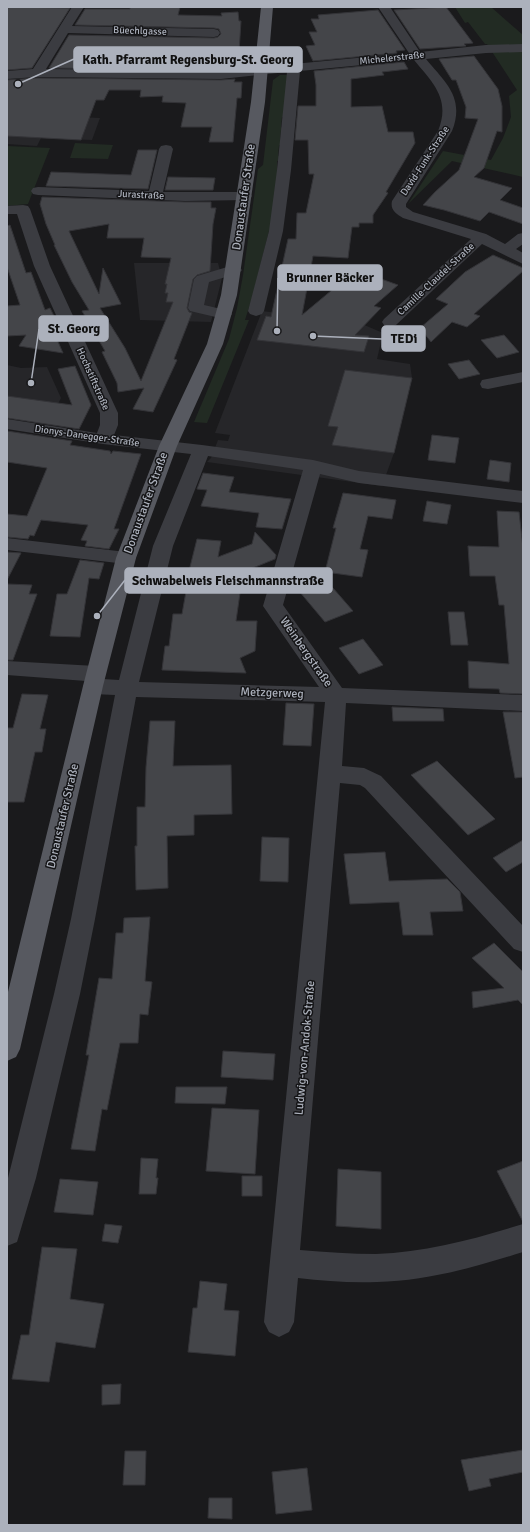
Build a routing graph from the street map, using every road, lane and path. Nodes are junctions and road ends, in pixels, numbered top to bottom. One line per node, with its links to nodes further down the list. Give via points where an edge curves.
1 (78, 7): 4 (street)
2 (267, 7): 9 (main road, Donaustaufer Straße)
3 (384, 7): 7 (street)
4 (66, 29): 5 (street, Büechlgasse); 10 (street)
5 (214, 33)
6 (523, 48): 7 (street, Michelerstraße)
7 (418, 56): 8 (street, Michelerstraße); 18 (street, David-Funk-Straße, via 447,96 451,114 445,131 398,206 400,211 408,215)
8 (294, 68): 9 (street, Michelerstraße); 22 (street, via 276,232)
9 (260, 71): 10 (street, Michelerstraße, via 203,75); 15 (main road, Donaustaufer Straße)
10 (38, 72): 11 (street, Michelerstraße)
11 (7, 75)
12 (166, 149): 14 (street)
13 (38, 190): 14 (street, Jurastraße)
14 (155, 196): 15 (street, Jurastraße)
15 (242, 196): 21 (main road, Donaustaufer Straße)
16 (7, 210): 28 (street, Hochstiftstraße, via 23,209 42,266 109,413 109,425)
17 (523, 236): 19 (street)
18 (481, 237): 19 (street, David-Funk-Straße); 24 (street, Camille-Claudel-Straße)
19 (506, 250): 20 (street, David-Funk-Straße)
20 (523, 259)
21 (234, 270): 23 (main road, Donaustaufer Straße); 23 (street, via 202,279 196,308)
22 (256, 311)
23 (224, 314): 29 (main road, Donaustaufer Straße, via 202,375)
24 (390, 322)
25 (523, 377): 26 (street)
26 (488, 384)
27 (7, 424): 28 (street, Dionys-Danegger-Straße)
28 (102, 439): 29 (street, Dionys-Danegger-Straße)
29 (168, 446): 30 (street); 34 (main road, Donaustaufer Straße)
30 (202, 450): 31 (street); 37 (street, via 163,546)
31 (314, 466): 32 (street, via 359,477); 38 (street, Weinbergstraße, via 273,606)
32 (523, 497)
33 (7, 544): 34 (street)
34 (126, 558): 36 (main road, Donaustaufer Straße)
35 (7, 668): 36 (street, Metzgerweg)
36 (95, 680): 37 (street, Metzgerweg); 42 (main road, Donaustaufer Straße)
37 (127, 689): 38 (street, Metzgerweg); 44 (street, via 83,919)
38 (336, 695): 39 (street, Metzgerweg); 40 (street, Weinbergstraße)
39 (523, 703)
40 (330, 773): 41 (street, via 364,777 373,782); 46 (street, Ludwig-von-Andok-Straße)
41 (523, 942)
42 (12, 1008): 43 (main road, Donaustaufer Straße)
43 (7, 1049)
44 (7, 1232)
45 (523, 1238): 46 (street, via 489,1250 447,1260 392,1267)
46 (284, 1264): 47 (street, Ludwig-von-Andok-Straße)
47 (279, 1322)

